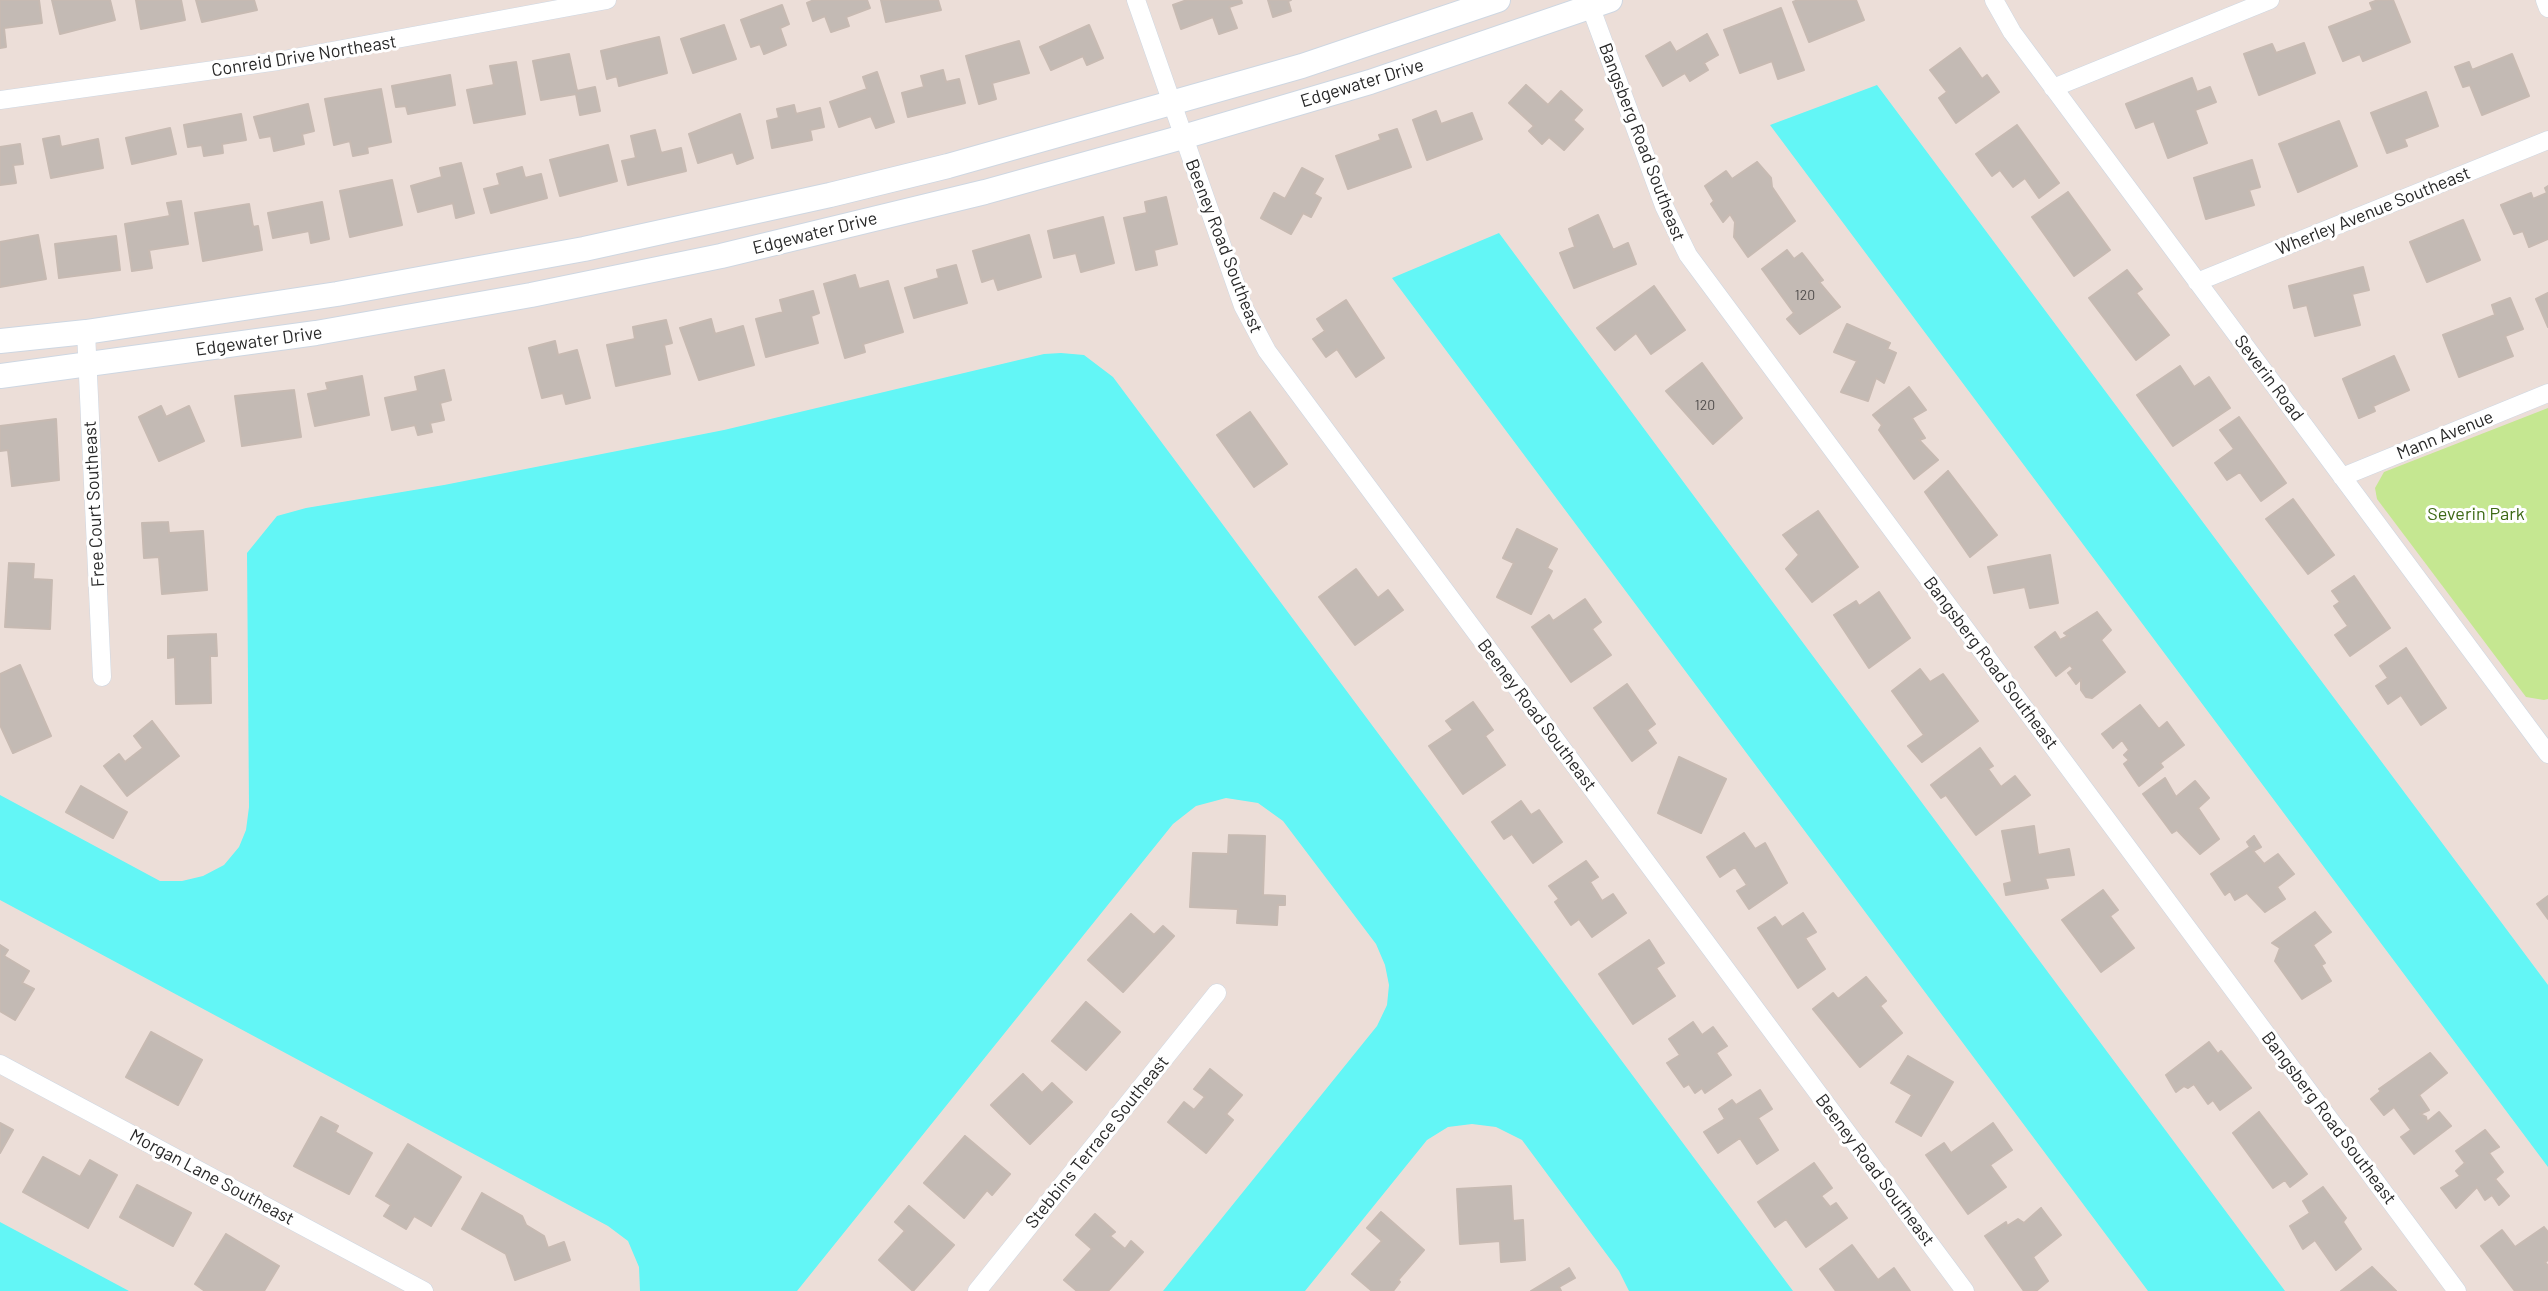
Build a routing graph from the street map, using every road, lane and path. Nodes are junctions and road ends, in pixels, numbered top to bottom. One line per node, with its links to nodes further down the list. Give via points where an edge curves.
1 (607, 0): 10 (street, Conreid Drive Northeast, via 291,59)
2 (1136, 0): 11 (street, Beeney Road Southeast)
3 (1498, 0): 11 (street, Edgewater Drive)
4 (1994, 0): 9 (street, Severin Road)
5 (2270, 0): 9 (street)
6 (2544, 0): 8 (street)
7 (1596, 2): 12 (street, Edgewater Drive, via 1370,82); 31 (street, Bangsberg Road Southeast, via 1664,206 1688,255)
8 (2548, 8)
9 (2053, 88): 16 (street, Severin Road)
10 (0, 100)
11 (1171, 104): 12 (street, Beeney Road Southeast); 14 (street, Edgewater Drive, via 830,195)
12 (1183, 137): 15 (street, Edgewater Drive, via 972,195); 30 (street, Beeney Road Southeast, via 1243,306 1266,351)
13 (2548, 141): 16 (street, Wherley Avenue Southeast)
14 (606, 244): 15 (street); 17 (street, Edgewater Drive, via 350,292)
15 (610, 279): 19 (street, Edgewater Drive, via 316,333)
16 (2197, 282): 22 (street, Severin Road)
17 (86, 332): 18 (street, Edgewater Drive); 19 (street, Free Court Southeast)
18 (0, 341)
19 (88, 366): 20 (street, Edgewater Drive); 23 (street, Free Court Southeast)
20 (0, 376)
21 (2548, 393): 22 (street, Mann Avenue)
22 (2342, 477): 24 (street, Severin Road)
23 (102, 677)
24 (2542, 734): 25 (street, Severin Road)
25 (2548, 754)
26 (1217, 993): 29 (street, Stebbins Terrace Southeast)
27 (0, 1064): 28 (street, Morgan Lane Southeast)
28 (424, 1291)
29 (977, 1291)
30 (1965, 1291)
31 (2457, 1291)

